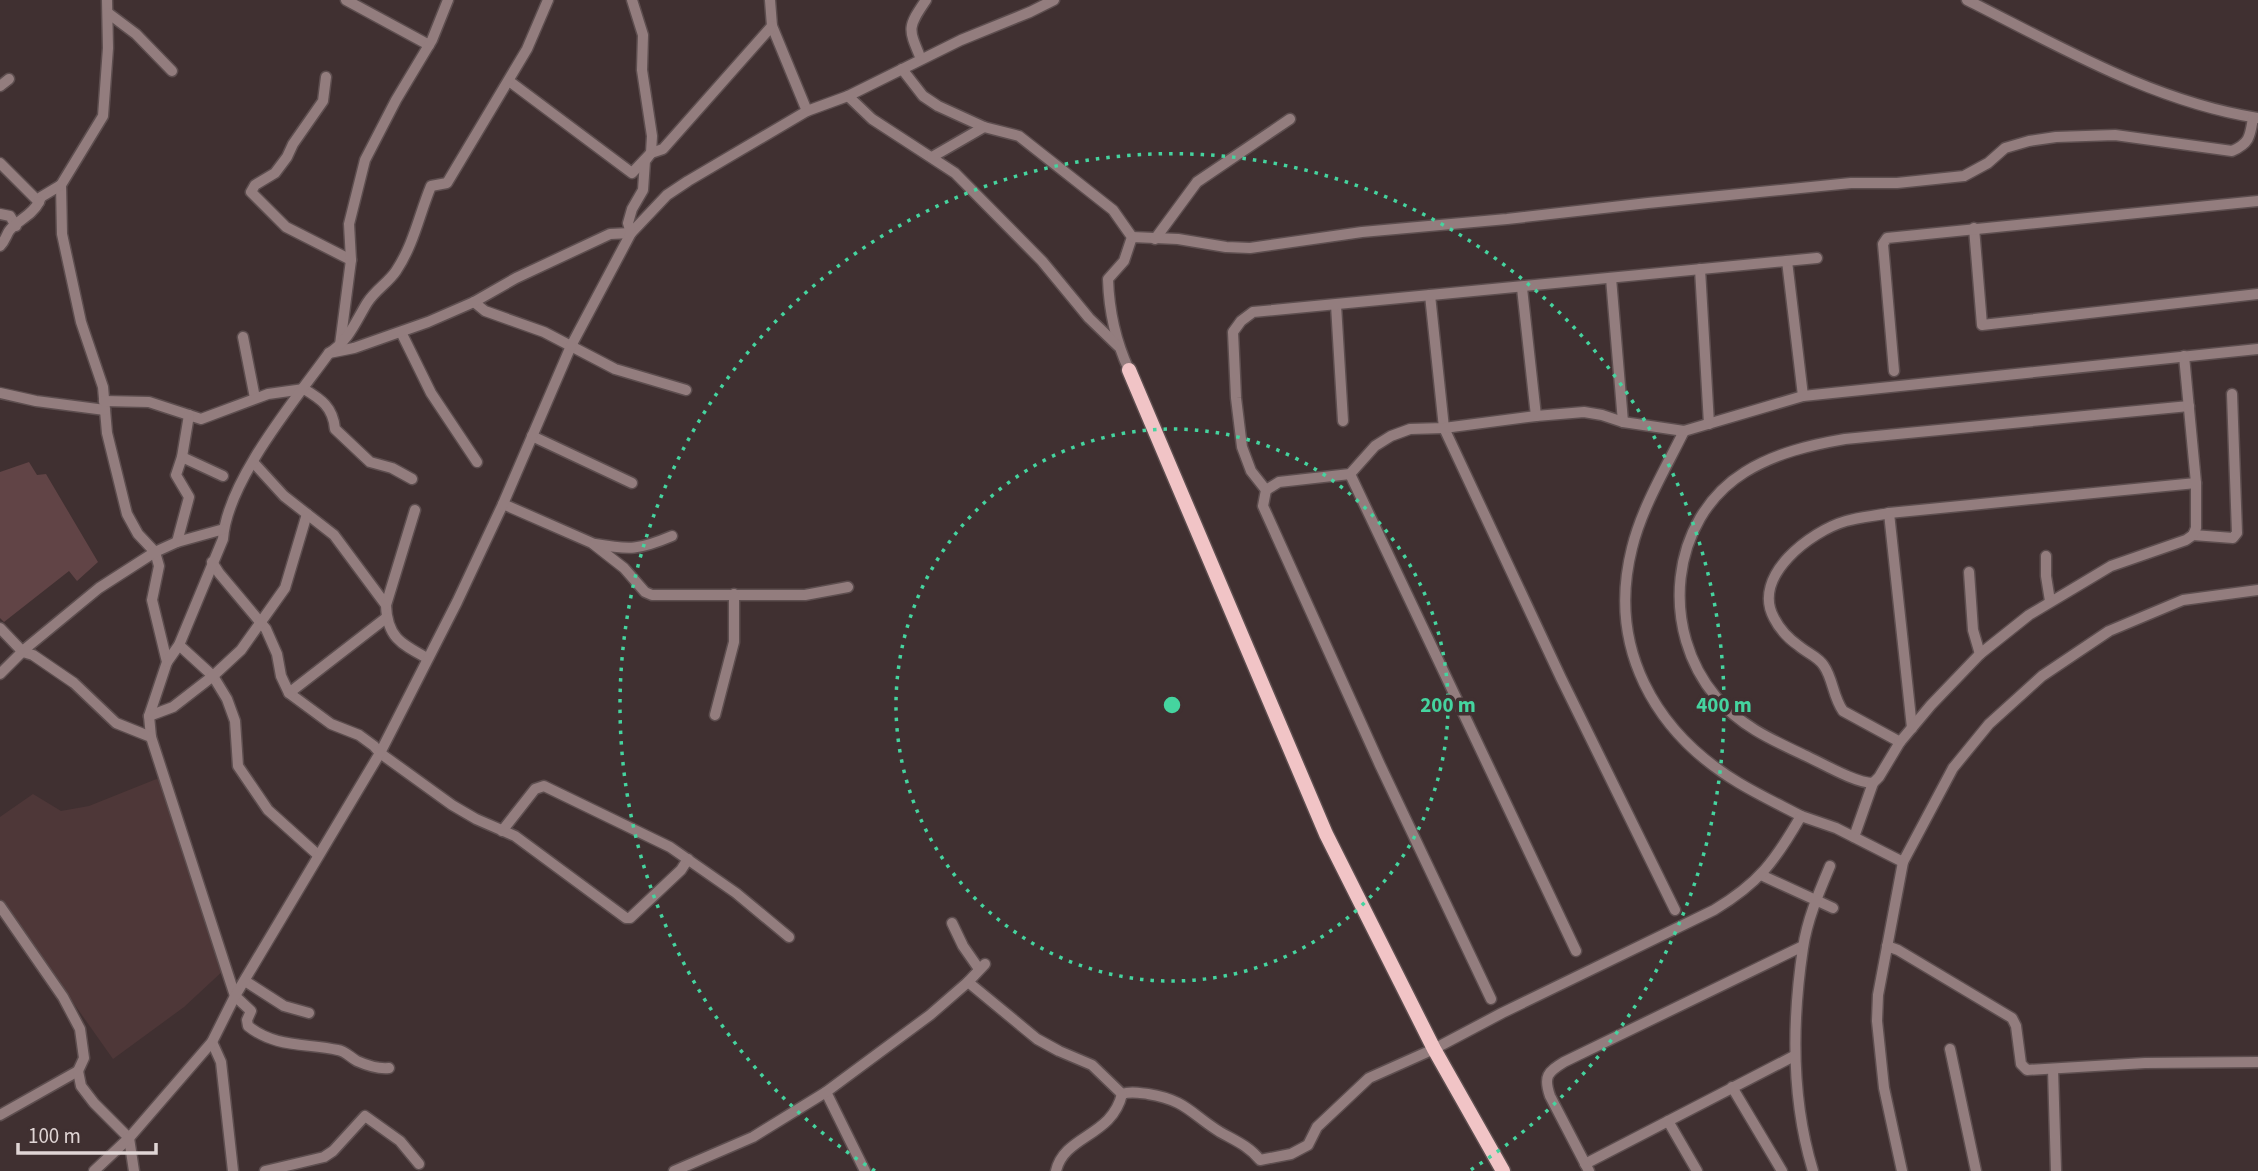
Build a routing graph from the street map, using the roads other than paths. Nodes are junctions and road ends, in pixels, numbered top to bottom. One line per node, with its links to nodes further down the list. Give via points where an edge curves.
1 (107, 0): 10 (street)
2 (346, 0): 12 (street)
3 (448, 0): 12 (street)
4 (548, 0): 17 (street)
5 (632, 0): 23 (street, via 643,35)
6 (770, 0): 11 (street)
7 (926, 0): 13 (street, via 911,26)
8 (1054, 0): 13 (street)
9 (1967, 0): 20 (street, via 2137,82 2191,102)
10 (108, 13): 15 (street); 26 (street, via 103,116)
11 (772, 26): 19 (street); 23 (street, via 663,149)
12 (429, 45): 37 (street, via 365,160 349,224)
13 (921, 59): 14 (street)
14 (902, 69): 18 (street); 22 (street, via 923,96)
15 (172, 71)
16 (326, 77): 37 (street, via 323,101 287,157 251,192 286,227)
17 (509, 81): 23 (street, via 632,173); 48 (street, via 447,183 431,186 407,253)
18 (848, 96): 19 (street); 24 (street, via 872,119)
19 (807, 111): 32 (street, via 667,195)
20 (2256, 118): 34 (street, via 2243,146 2232,151 2115,135 2056,136 2005,148 1964,176 1648,203 1250,248)
21 (1290, 119): 34 (street, via 1197,182)
22 (984, 127): 24 (street); 33 (street, via 1019,136 1113,210)
23 (651, 153): 32 (street, via 645,161 643,190 628,223)
24 (932, 157): 50 (street, via 955,173 1042,261)
25 (0, 163): 28 (street)
26 (61, 185): 28 (street); 63 (street, via 62,234)
27 (2258, 201): 31 (street)
28 (39, 202): 30 (street)
29 (0, 214): 30 (street, via 10,216)
30 (16, 226): 35 (street)
31 (1974, 228): 42 (street, via 1982,325); 56 (street, via 1884,240)
32 (631, 233): 44 (street, via 610,234); 49 (street)
33 (1132, 237): 34 (street); 50 (street, via 1124,261 1108,279)
34 (1155, 239)
35 (0, 246)
36 (1816, 258): 38 (street)
37 (351, 260): 48 (street)
38 (1787, 261): 39 (street); 61 (street)
39 (1700, 269): 40 (street); 69 (street)
40 (1611, 278): 41 (street); 68 (street)
41 (1522, 288): 43 (street); 66 (street)
42 (2258, 294)
43 (1430, 295): 45 (street); 70 (street)
44 (474, 302): 46 (street); 49 (street, via 485,311)
45 (1336, 305): 67 (street); 81 (street, via 1253,313 1233,332 1242,447 1251,471)
46 (401, 332): 51 (street); 75 (street, via 431,393)
47 (243, 337): 62 (street)
48 (342, 343): 51 (street); 53 (street)
49 (571, 346): 58 (street, via 615,369); 72 (street)
50 (1118, 346): 55 (street)
51 (355, 348): 53 (street)
52 (2258, 349): 54 (street)
53 (329, 354): 57 (street)
54 (2184, 356): 61 (street); 64 (street)
55 (1129, 370): 141 (main road, via 1326,834)
56 (1894, 371)
57 (304, 389): 62 (street); 74 (street); 78 (street, via 327,404 335,429 369,462)
58 (686, 390)
59 (0, 393): 63 (street, via 36,401)
60 (2232, 394): 87 (street, via 2237,533 2233,538)
61 (1803, 396): 69 (street)
62 (255, 398): 65 (street, via 201,419)
63 (104, 405): 65 (street, via 149,401); 91 (street, via 127,514)
64 (2189, 406): 80 (street); 117 (street, via 1845,439 1772,457 1718,495 1691,535 1678,580 1682,626 1695,667 1717,698 1747,725)
65 (189, 415): 73 (street)
66 (1536, 416): 68 (street, via 1584,412); 70 (street)
67 (1343, 421)
68 (1623, 422): 71 (street)
69 (1709, 424): 71 (street)
70 (1444, 428): 76 (street, via 1410,429 1391,436 1375,446); 129 (street)
71 (1684, 431): 118 (street, via 1632,546 1625,598 1630,651 1656,706 1693,748 1739,783)
72 (532, 436): 79 (street); 82 (street)
73 (182, 457): 77 (street); 89 (street, via 176,475 188,497)
74 (253, 462): 85 (street); 86 (street)
75 (477, 462)
76 (1350, 474): 81 (street, via 1279,482); 134 (street)
77 (223, 476)
78 (412, 479)
79 (632, 483)
80 (2196, 483): 84 (street); 87 (street)
81 (1266, 491): 138 (street, via 1263,506)
82 (503, 503): 90 (street); 106 (street)
83 (415, 510): 99 (street)
84 (1889, 513): 113 (street); 115 (street, via 1844,522 1800,546 1776,574 1769,604 1790,638 1823,663 1843,711)
85 (307, 514): 99 (street, via 334,535); 101 (street, via 285,588)
86 (224, 529): 89 (street); 93 (street)
87 (2193, 535): 98 (street, via 2110,566)
88 (672, 536): 90 (street, via 645,548)
89 (177, 542): 91 (street)
90 (592, 543): 97 (street, via 652,595)
91 (155, 552): 104 (street, via 99,588); 107 (street, via 159,566 152,600)
92 (2046, 556): 98 (street)
93 (212, 562): 101 (street); 103 (street)
94 (1969, 572): 105 (street, via 1973,630)
95 (848, 587): 97 (street, via 805,595)
96 (2258, 590): 123 (street, via 2183,600 2109,631 2042,676 1989,724 1953,768)
97 (734, 594): 111 (street, via 734,642)
98 (2050, 601): 105 (street)
99 (386, 605): 100 (street)
100 (386, 618): 106 (street, via 390,631 404,646); 110 (street)
101 (260, 624): 109 (street); 110 (street, via 277,654)
102 (0, 628): 104 (street)
103 (179, 645): 107 (street); 109 (street)
104 (23, 652): 108 (street); 114 (street, via 74,682 116,723)
105 (1980, 654): 113 (street)
106 (427, 659): 116 (street)
107 (167, 662): 112 (street)
108 (0, 674)
109 (213, 676): 112 (street, via 173,707); 121 (street, via 234,721 238,766 268,810)
110 (289, 693): 116 (street)
111 (715, 715)
112 (149, 716): 114 (street)
113 (1912, 727): 115 (street)
114 (151, 737): 137 (street)
115 (1900, 742): 117 (street)
116 (380, 753): 119 (street, via 452,805); 121 (street)
117 (1873, 783): 120 (street)
118 (1801, 816): 120 (street); 125 (street)
119 (502, 831): 122 (street, via 535,789 544,786); 122 (street, via 626,918)
120 (1854, 837): 123 (street)
121 (318, 855): 135 (street)
122 (688, 859): 131 (street)
123 (1903, 862): 133 (street)
124 (1830, 866): 126 (street)
125 (1761, 875): 126 (street); 141 (street, via 1714,909)
126 (1816, 900): 128 (street); 132 (street)
127 (0, 906): 147 (street, via 80,1029 84,1058)
128 (1833, 908)
129 (1675, 911)
130 (952, 923): 136 (street, via 963,946 982,967)
131 (789, 937)
132 (1803, 946): 143 (street); 156 (street, via 1550,1071 1545,1083)
133 (1887, 946): 146 (street, via 2006,1013 2016,1026 2023,1068); 169 (street, via 1877,1021 1884,1088)
134 (1576, 951)
135 (245, 981): 137 (street); 139 (street, via 284,1006)
136 (968, 982): 149 (street); 150 (street, via 1037,1039 1092,1065)
137 (235, 996): 140 (street); 145 (street, via 250,1011 248,1026 272,1040 341,1050 356,1060)
138 (1491, 999)
139 (309, 1013)
140 (212, 1042): 153 (street); 159 (street, via 221,1062)
141 (1434, 1049): 154 (street, via 1370,1078 1317,1127 1308,1145 1299,1151); 165 (main road)
142 (1950, 1049): 170 (street)
143 (1794, 1056): 148 (street); 168 (street)
144 (2258, 1062): 146 (street)
145 (389, 1068)
146 (2053, 1069): 171 (street)
147 (78, 1072): 151 (street); 153 (street, via 81,1086 94,1103)
148 (1732, 1087): 152 (street); 167 (street)
149 (826, 1092): 161 (street, via 752,1138); 162 (street)
150 (1122, 1094): 154 (street, via 1172,1098 1235,1138); 163 (street, via 1113,1117 1063,1155)
151 (0, 1115)
152 (1668, 1121): 156 (street); 166 (street)
153 (129, 1138): 157 (street); 158 (street)
154 (1259, 1160): 164 (street)
155 (419, 1164): 160 (street, via 400,1141 365,1116 324,1157)
156 (1587, 1168)
157 (94, 1171)
158 (134, 1171)
159 (233, 1171)
160 (265, 1171)
161 (674, 1171)
162 (865, 1171)
163 (1056, 1171)
164 (1251, 1171)
165 (1503, 1171)
166 (1697, 1171)
167 (1782, 1171)
168 (1813, 1171)
169 (1902, 1171)
170 (1976, 1171)
171 (2056, 1171)

